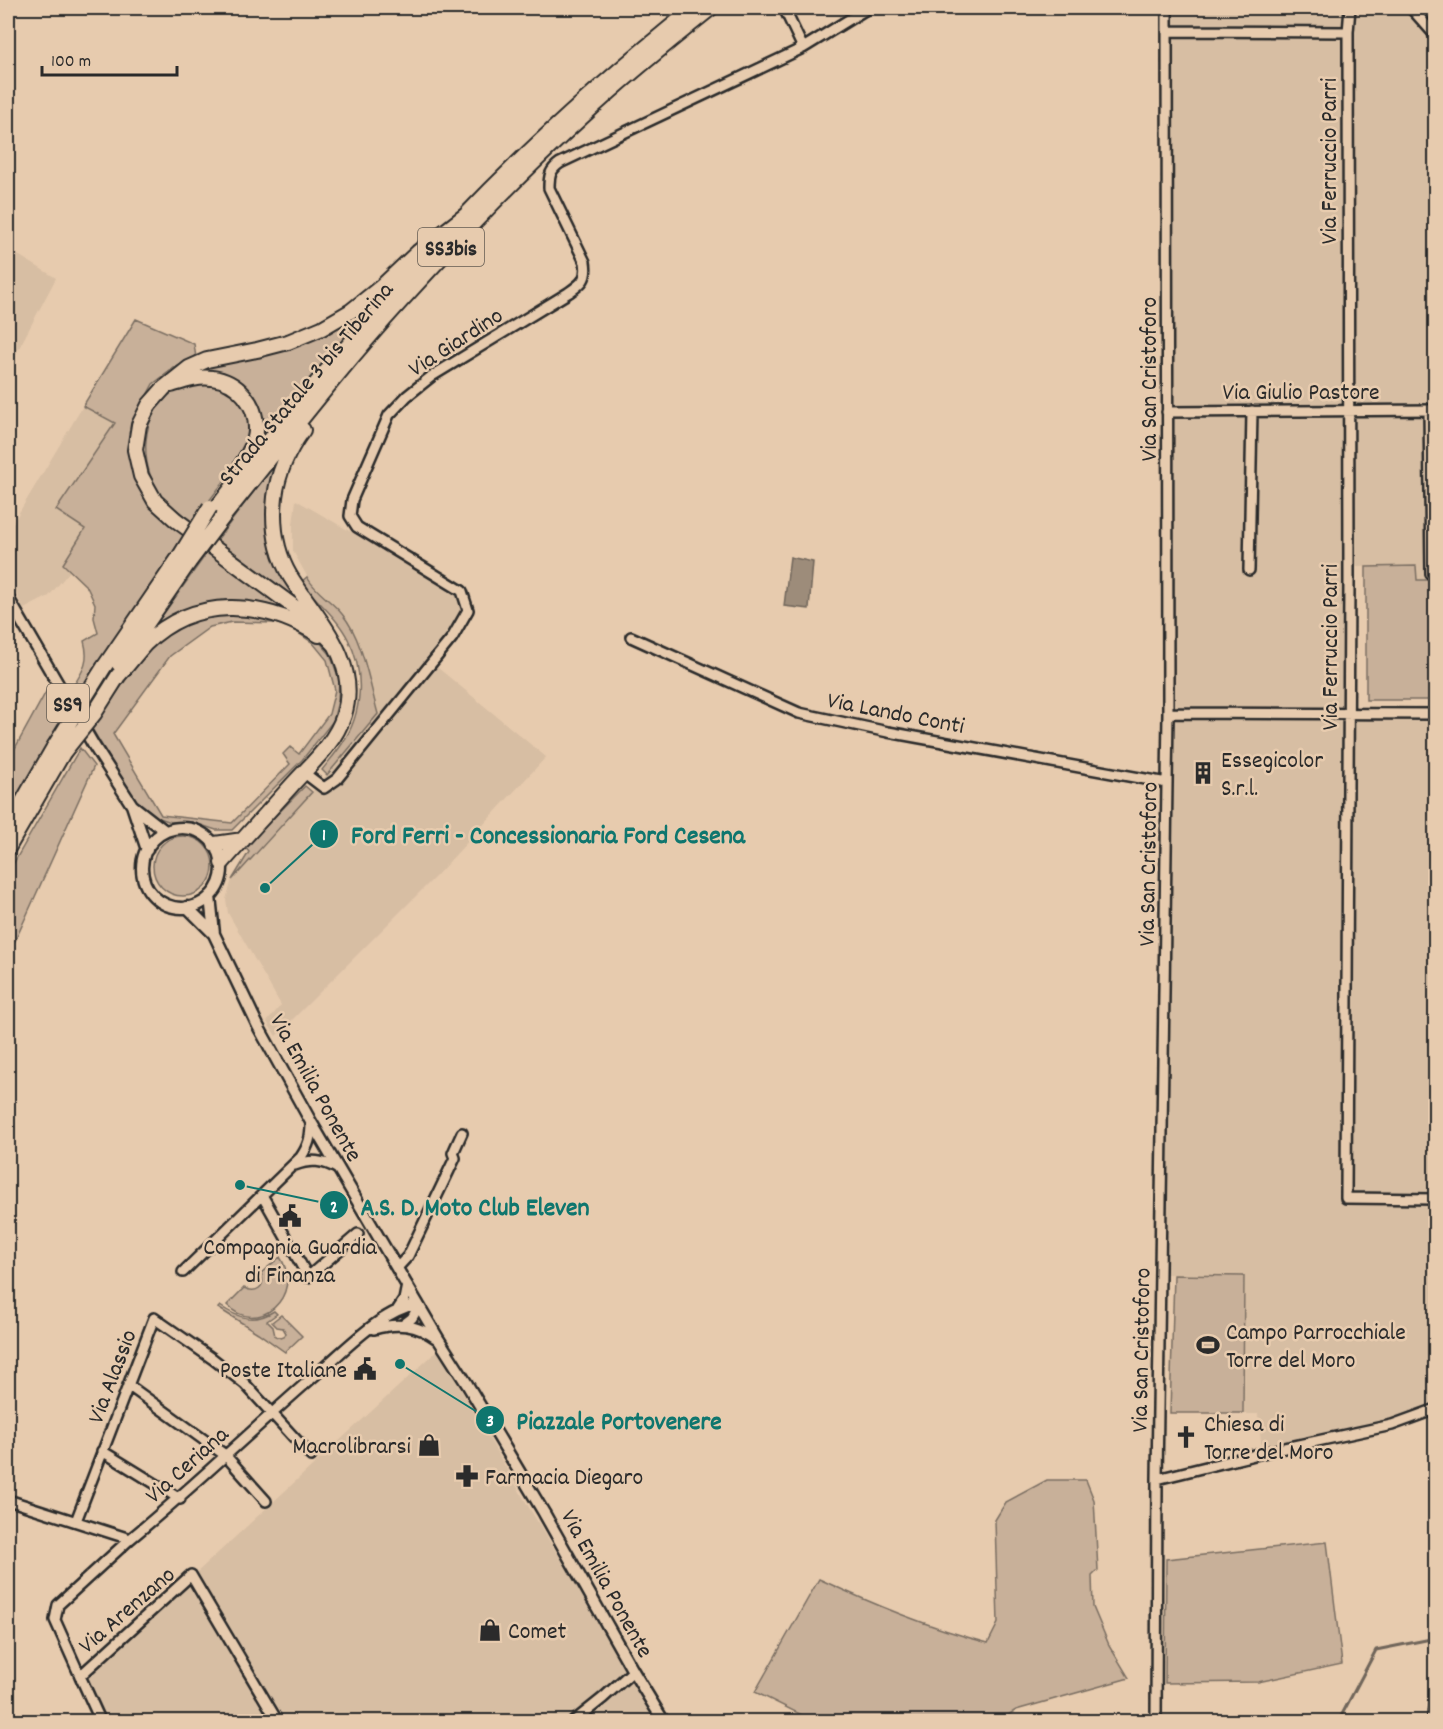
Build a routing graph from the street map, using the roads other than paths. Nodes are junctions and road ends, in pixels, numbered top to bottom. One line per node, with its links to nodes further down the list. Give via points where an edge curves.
1 (694, 8): 12 (highway, Strada Statale 3 bis Tiberina / SS3bis, via 575,108)
2 (711, 8): 13 (highway, Strada Statale 3 bis Tiberina / SS3bis, via 631,72 528,167)
3 (784, 8): 11 (street)
4 (868, 8): 11 (street, Via Giardino)
5 (1167, 8): 8 (street, Via San Cristoforo)
6 (1350, 8): 9 (street, Via Ferruccio Parri)
7 (1412, 8): 10 (street)
8 (1168, 31): 9 (street); 18 (street, Via San Cristoforo)
9 (1348, 32): 15 (street, Via Ferruccio Parri)
10 (1436, 36)
11 (802, 48): 30 (street, Via Giardino, via 553,168 549,188 585,262 587,272 581,283 432,376 407,396 389,415 352,500 350,516 357,527 462,591 468,610 452,638 337,779 324,788)
12 (466, 215): 14 (highway, via 351,311 322,328 288,342 207,360 189,368); 19 (highway, Strada Statale 3 bis Tiberina / SS3bis, via 339,356)
13 (347, 363): 19 (highway, Strada Statale 3 bis Tiberina / SS3bis); 24 (highway, via 285,460 273,515 277,545 290,575)
14 (164, 388): 19 (highway, via 194,378 213,378 232,384 247,397 255,413 256,432 247,457); 24 (highway, via 139,425 135,450 141,476 155,501 297,609)
15 (1348, 410): 16 (street, Via Giulio Pastore); 17 (street, Via Giulio Pastore); 27 (street, Via Ferruccio Parri)
16 (1432, 410): 21 (street)
17 (1252, 411): 18 (street, Via Giulio Pastore); 20 (street)
18 (1167, 412): 26 (street, Via San Cristoforo)
19 (216, 511): 25 (highway, Strada Statale 3 bis Tiberina / SS3bis, bridge)
20 (1249, 570)
21 (1433, 574)
22 (8, 598): 32 (main road, SS9)
23 (632, 637): 31 (street, Via Lando Conti, via 799,713)
24 (336, 646): 25 (highway, via 273,613 225,608 199,612 171,625); 30 (highway, via 346,668 349,693 344,716 330,741)
25 (112, 672): 29 (highway, bridge, via 94,714)
26 (1168, 713): 27 (street); 31 (street, Via San Cristoforo)
27 (1349, 714): 28 (street); 49 (street, Via Ferruccio Parri, via 1347,1198)
28 (1436, 714)
29 (58, 750): 33 (highway); 37 (highway)
30 (303, 772): 35 (highway)
31 (1167, 783): 65 (street, Via San Cristoforo)
32 (132, 806): 34 (main road, SS9); 38 (main road, SS9)
33 (8, 827)
34 (165, 831): 36 (main road, via 192,829); 38 (main road)
35 (243, 840): 36 (highway); 39 (highway)
36 (215, 844): 39 (main road)
37 (8, 848)
38 (147, 850): 41 (main road, via 142,872 150,891 170,905)
39 (222, 863): 40 (main road, via 219,881)
40 (210, 896): 41 (main road); 42 (main road, Via Emilia Ponente)
41 (187, 907): 42 (main road, Via Emilia Ponente)
42 (214, 934): 43 (main road, Via Emilia Ponente, via 258,1026)
43 (311, 1122): 45 (main road, Via Emilia Ponente); 46 (street)
44 (462, 1133): 51 (street, via 453,1153 455,1158 408,1256)
45 (324, 1146): 46 (street, via 314,1156); 47 (main road, Via Emilia Ponente)
46 (303, 1159): 47 (street, via 322,1161); 48 (street)
47 (338, 1169): 51 (main road, Via Emilia Ponente)
48 (262, 1196): 50 (street, via 308,1277); 52 (street)
49 (1436, 1199)
50 (358, 1234)
51 (397, 1268): 53 (main road, Via Emilia Ponente)
52 (183, 1272)
53 (407, 1285): 54 (main road, Via Emilia Ponente); 55 (street)
54 (418, 1305): 55 (street, Via Ceriana); 56 (street); 58 (main road, Via Emilia Ponente)
55 (398, 1310): 57 (street, Via Ceriana)
56 (403, 1325): 57 (street, Via Ceriana); 58 (street, Via Ceriana)
57 (366, 1332): 61 (street, Via Ceriana)
58 (439, 1340): 71 (main road, Via Emilia Ponente)
59 (128, 1385): 61 (street, Via Alassio, via 154,1318 229,1371); 62 (street, Via Alassio); 63 (street)
60 (1436, 1409): 65 (street, via 1392,1425)
61 (272, 1412): 63 (street, Via Ceriana); 64 (street)
62 (102, 1451): 66 (street); 69 (street, Via Alassio)
63 (225, 1455): 66 (street, Via Ceriana); 68 (street)
64 (311, 1456)
65 (1158, 1479): 78 (street, Via San Cristoforo)
66 (180, 1499): 70 (street, Via Ceriana)
67 (8, 1500): 69 (street)
68 (266, 1501)
69 (76, 1521): 70 (street)
70 (130, 1539): 72 (street, Via Ceriana, via 58,1605 55,1620)
71 (633, 1671): 76 (street); 77 (main road, Via Emilia Ponente)
72 (80, 1676): 74 (street, Via Arenzano); 75 (street, Via Arenzano, via 191,1575)
73 (1436, 1692): 79 (main road)
74 (101, 1722)
75 (278, 1722)
76 (573, 1722)
77 (664, 1722)
78 (1156, 1722)
79 (1433, 1722)

